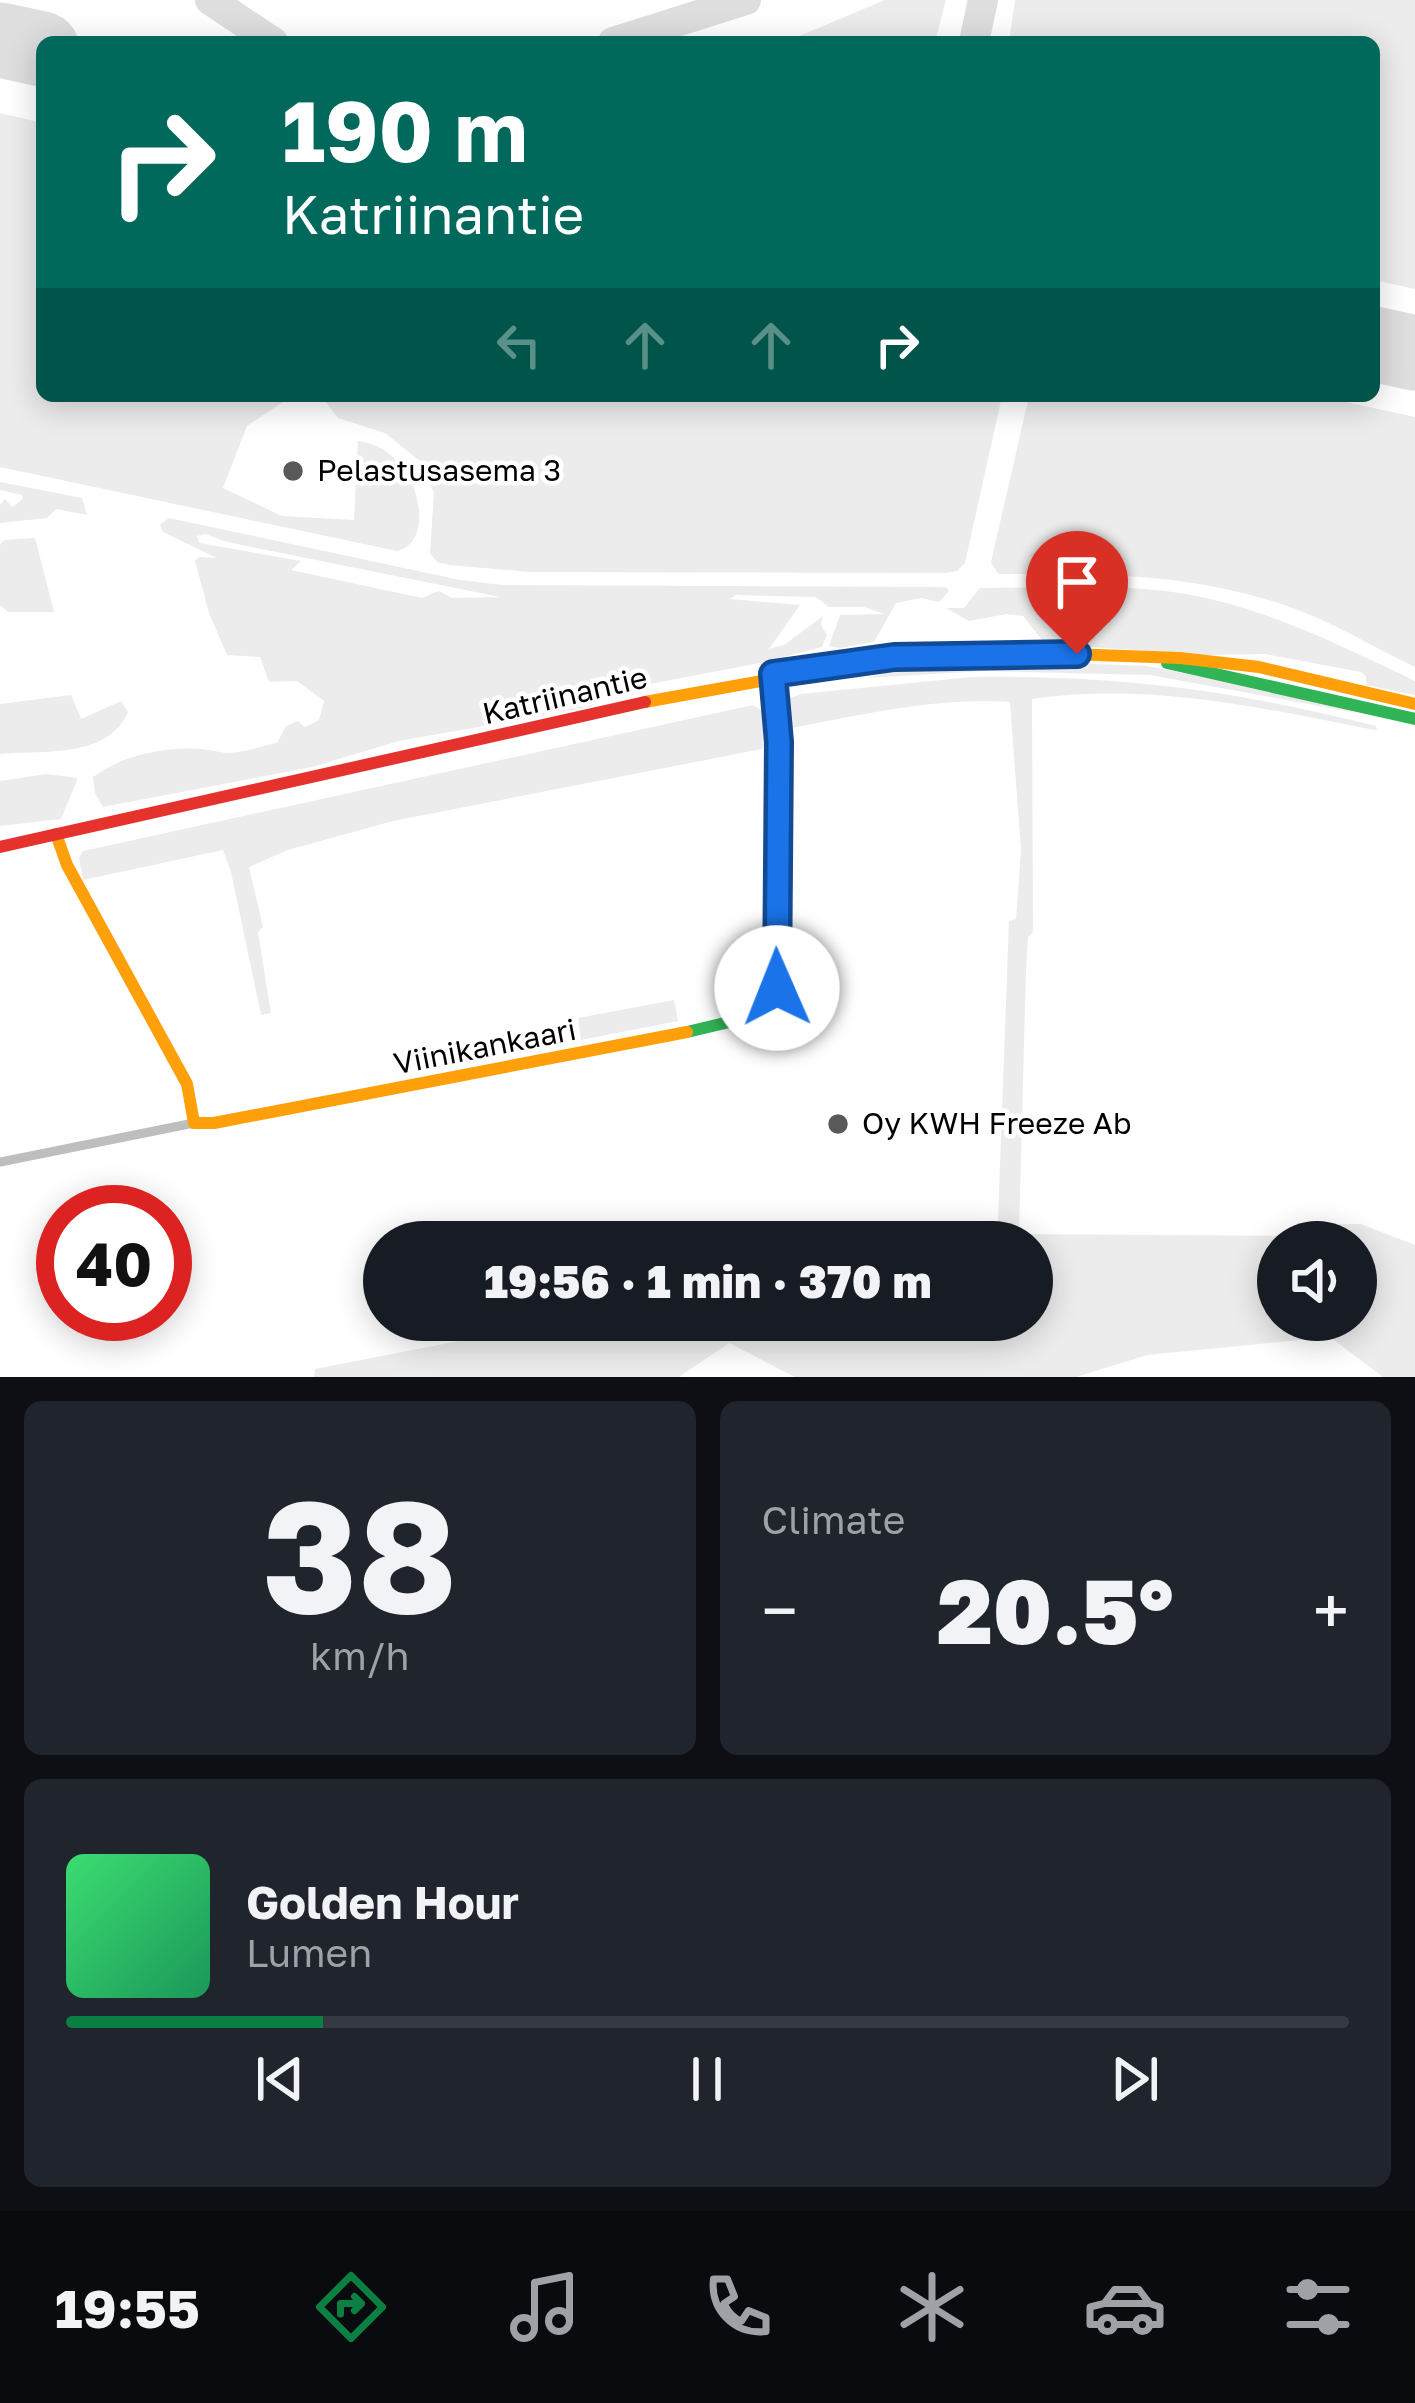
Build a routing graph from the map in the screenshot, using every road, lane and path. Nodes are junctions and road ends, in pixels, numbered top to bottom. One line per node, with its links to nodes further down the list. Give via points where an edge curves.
1 (1148, 658): 2 (main road, Katriinantie, via 894,657); 3 (main road, Katriinantie, via 1258,667); 4 (main road, Katriinantie)
2 (773, 674): 5 (main road, Katriinantie); 7 (main road, Viinikankaari, via 777,988 759,1015)
3 (1415, 704)
4 (1415, 719)
5 (56, 834): 6 (main road, Katriinantie); 7 (main road, via 187,1084)
6 (0, 847)
7 (194, 1123): 8 (street)
8 (0, 1162)

